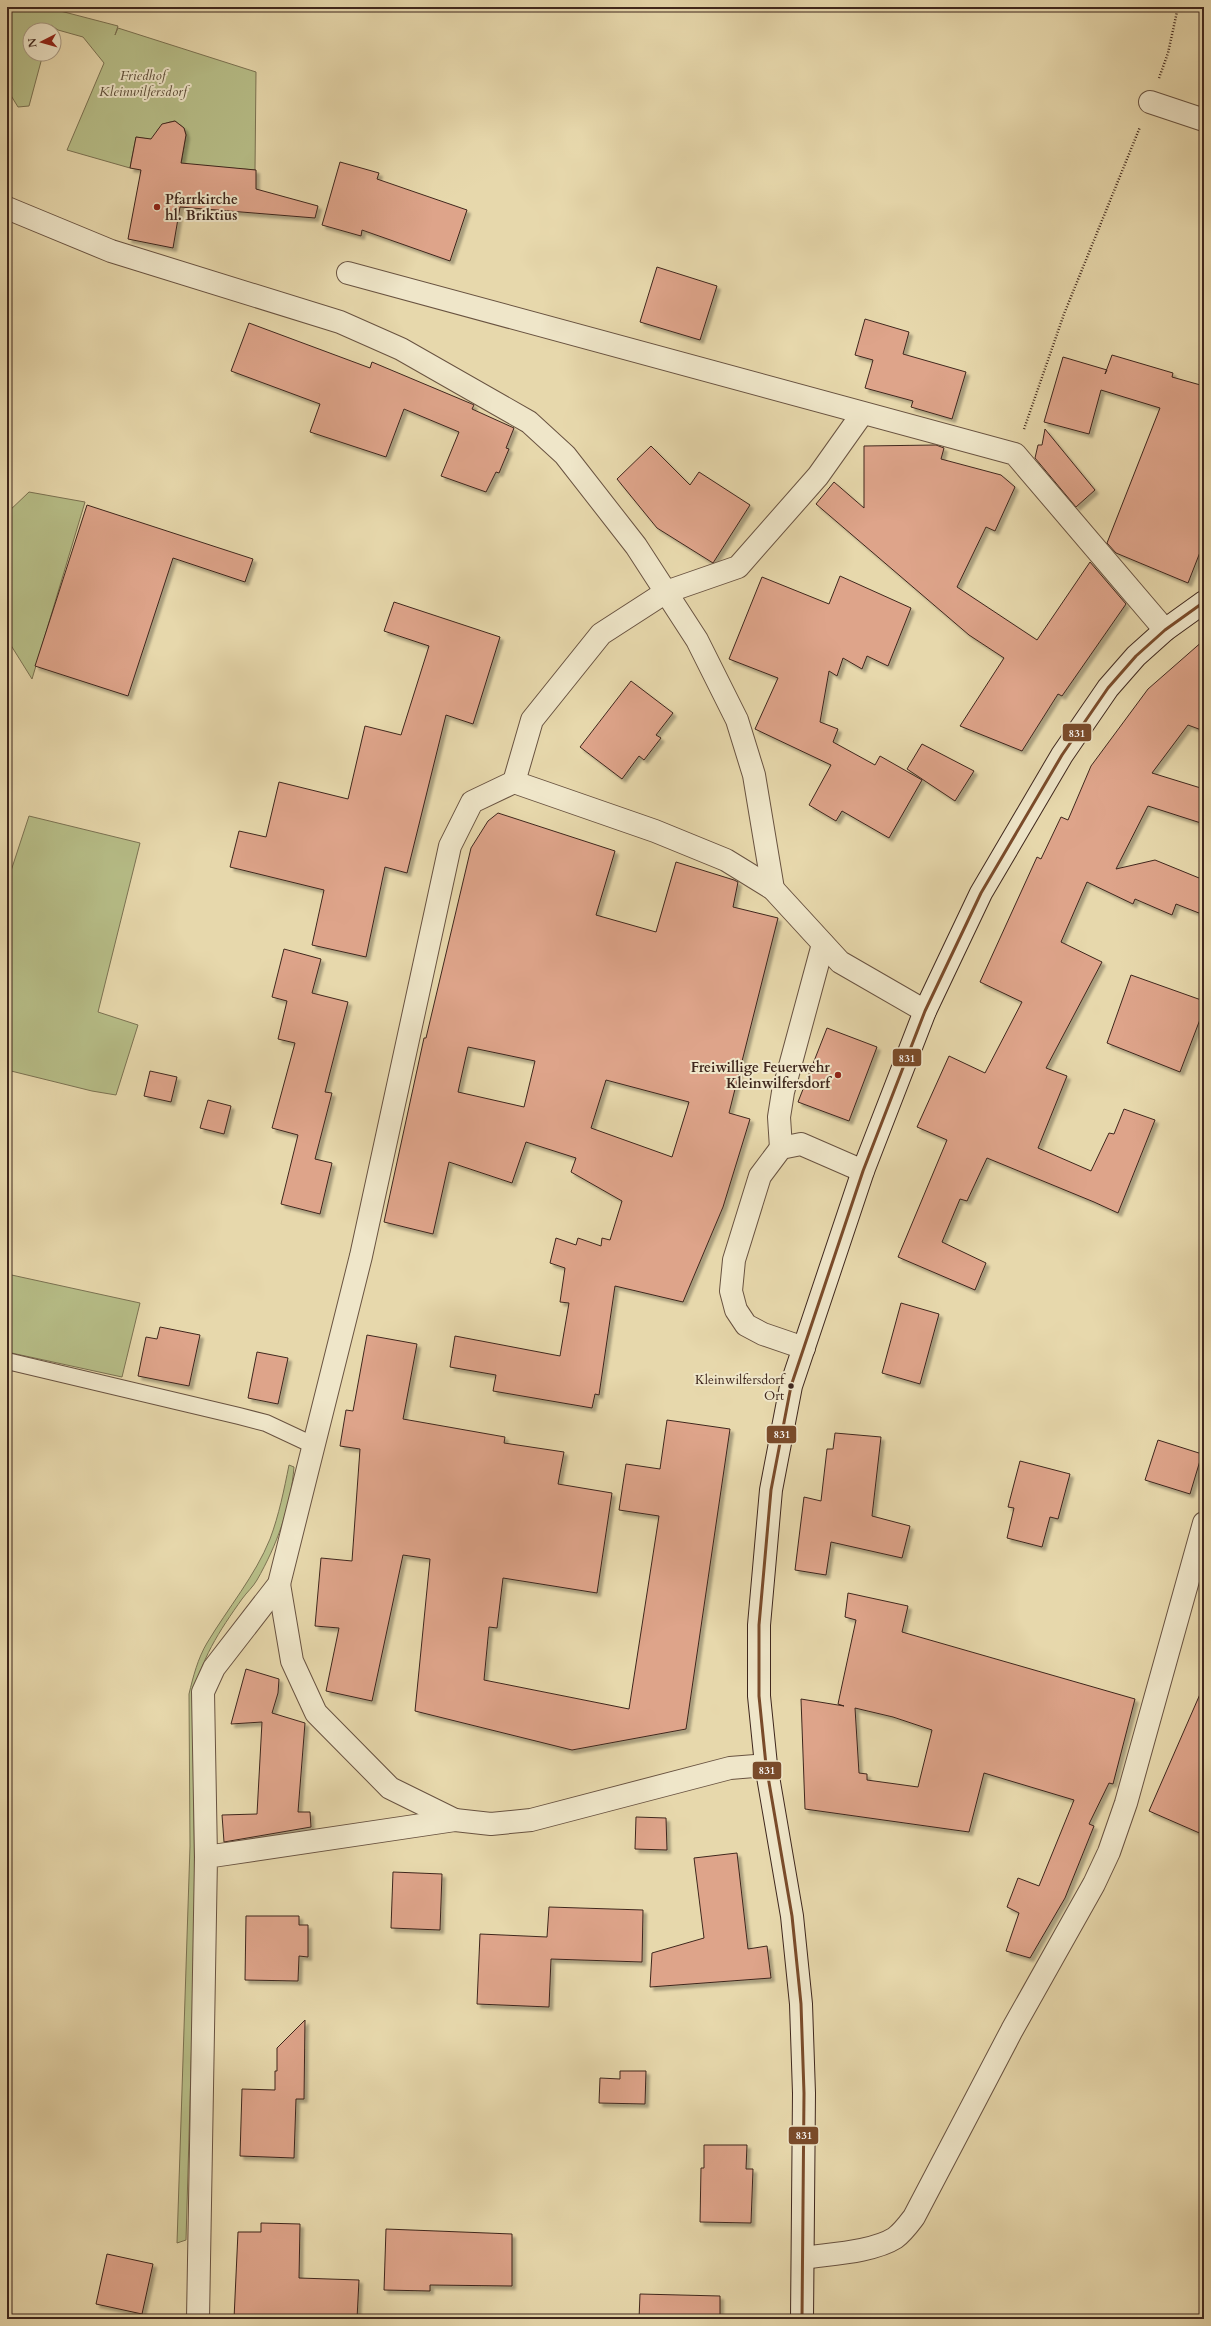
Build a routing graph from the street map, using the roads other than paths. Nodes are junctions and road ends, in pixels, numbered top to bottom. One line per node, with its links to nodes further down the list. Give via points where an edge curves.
1 (1150, 102): 2 (street)
2 (1204, 120)
3 (7, 208): 6 (street, via 111,251 340,322 401,349 529,422 565,455 636,546)
4 (348, 273): 5 (street)
5 (862, 414): 6 (street, via 818,476 738,567); 8 (street, via 1015,454)
6 (666, 592): 9 (street, via 601,634 532,720); 10 (street, via 697,640 737,720 754,775)
7 (1204, 602): 8 (street)
8 (1166, 630): 12 (street, via 1136,656 1108,688 1062,755 981,893)
9 (514, 782): 10 (street, via 705,851 726,860); 17 (street, via 472,802 450,846 361,1256)
10 (773, 889): 11 (street)
11 (823, 944): 12 (street, via 840,962); 13 (street, via 783,1092 779,1118)
12 (925, 1011): 14 (street)
13 (781, 1148): 14 (street, via 801,1144); 15 (street, via 760,1176 734,1260 731,1291 736,1310 746,1325 763,1334)
14 (863, 1171): 15 (street)
15 (804, 1348): 20 (street, via 791,1386 771,1490 759,1625 759,1696)
16 (7, 1361): 17 (lane, via 266,1423)
17 (313, 1445): 19 (street)
18 (1204, 1523): 23 (street, via 1126,1803 1109,1852 914,2218 894,2239 883,2243)
19 (279, 1584): 21 (street, via 292,1661 316,1713 390,1788); 22 (street, via 214,1668 203,1692)
20 (766, 1765): 21 (street, via 730,1768 531,1820 491,1824); 23 (street, via 792,1916 801,2004)
21 (455, 1820): 22 (street)
22 (206, 1857): 24 (street)
23 (804, 2258): 25 (street)
24 (198, 2319)
25 (802, 2319)

